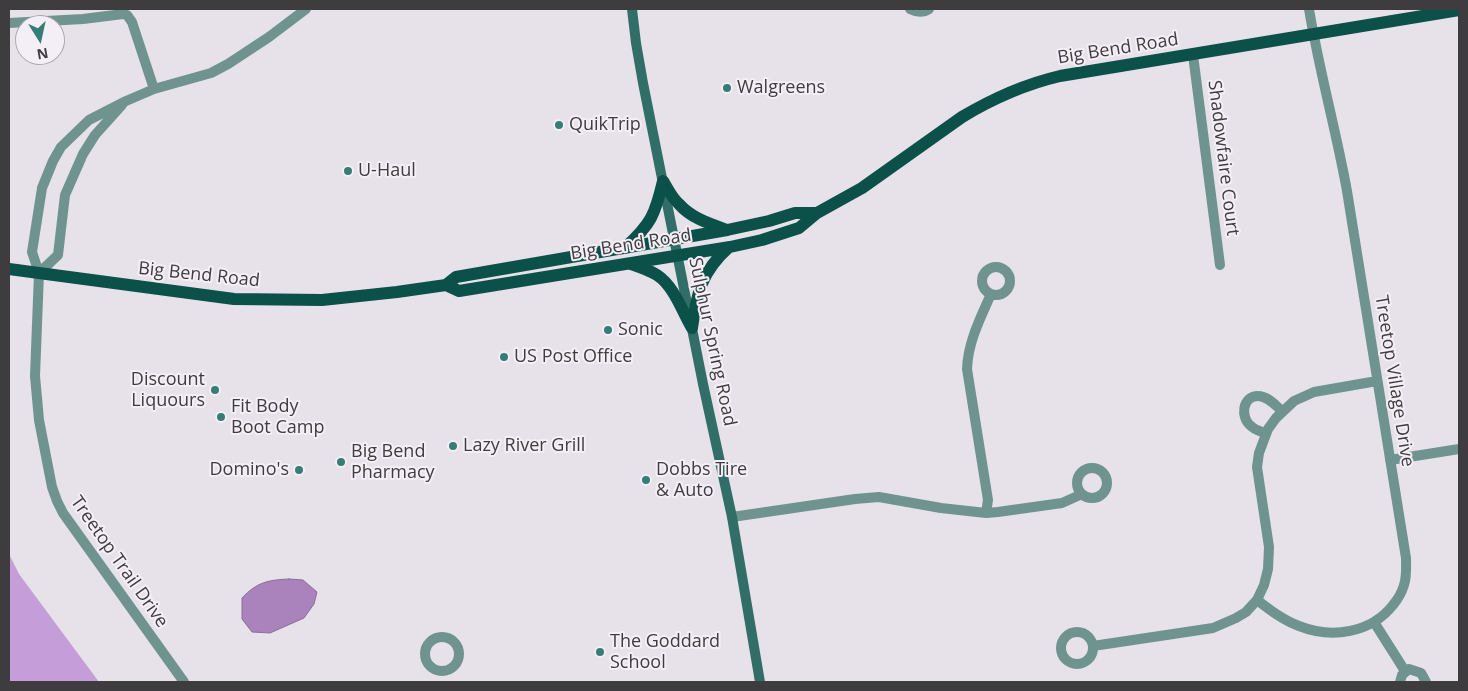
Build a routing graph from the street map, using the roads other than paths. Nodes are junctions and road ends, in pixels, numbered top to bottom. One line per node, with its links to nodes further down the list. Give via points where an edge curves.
1 (306, 9): 10 (street, Treetop Trail Drive, via 228,64 210,73)
2 (632, 9): 12 (main road, Sulphur Spring Road)
3 (910, 9): 4 (street, via 916,12)
4 (929, 9)
5 (1309, 9): 8 (street, Treetop Village Drive)
6 (1459, 10): 8 (main road, Big Bend Road)
7 (9, 22): 10 (street, via 127,15)
8 (1313, 35): 9 (main road, Big Bend Road); 26 (street, Treetop Village Drive, via 1339,147)
9 (1193, 55): 13 (main road, Big Bend Road, via 1060,76 1020,89 974,109 862,188); 20 (street, Shadowfaire Court)
10 (154, 88): 11 (street, Treetop Trail Drive)
11 (126, 101): 22 (street, Treetop Trail Drive, via 95,135 83,154 65,195 58,255); 22 (street, Treetop Trail Drive, via 89,120 61,147 53,161 42,188 32,252)
12 (663, 181): 14 (main road, via 686,211); 15 (main road, Sulphur Spring Road); 17 (main road, via 648,224)
13 (817, 214): 14 (main road, Big Bend Road, via 795,213); 16 (main road, Big Bend Road, via 798,228)
14 (727, 230): 15 (main road, Big Bend Road)
15 (674, 240): 17 (main road, Big Bend Road); 18 (main road, Sulphur Spring Road)
16 (730, 247): 18 (main road, Big Bend Road); 25 (main road, via 707,271 695,301)
17 (625, 248): 23 (main road, Big Bend Road, via 456,277)
18 (678, 256): 19 (main road, Big Bend Road); 25 (main road, Sulphur Spring Road)
19 (628, 263): 23 (main road, Big Bend Road, via 459,291); 25 (main road, via 658,276 671,290)
20 (1220, 265)
21 (9, 269): 22 (main road, Big Bend Road)
22 (39, 273): 23 (main road, Big Bend Road, via 234,299 322,300); 39 (street, Treetop Trail Drive, via 35,376 39,420 52,487 63,513)
23 (446, 284)
24 (991, 294): 32 (street, via 967,356 988,500)
25 (692, 328): 33 (main road, Sulphur Spring Road)
26 (1377, 382): 27 (street, via 1314,392 1294,401); 30 (street, Treetop Village Drive)
27 (1282, 412): 28 (street); 28 (street, via 1259,396 1246,403 1245,420)
28 (1266, 434): 34 (street, via 1257,467 1269,547 1268,569)
29 (1459, 449): 30 (street)
30 (1390, 460): 35 (street, Treetop Village Drive, via 1406,574 1399,597)
31 (1082, 494): 32 (street, via 1062,503)
32 (986, 513): 33 (street, via 879,497)
33 (732, 518): 41 (main road, Sulphur Spring Road)
34 (1257, 600): 35 (street, Treetop Village Drive, via 1284,619 1313,630 1349,632); 36 (street, via 1246,612 1212,628)
35 (1374, 622): 38 (street)
36 (1093, 646)
37 (446, 671): 40 (street)
38 (1405, 671): 42 (street); 43 (street, via 1418,671)
39 (184, 682)
40 (448, 682)
41 (760, 682)
42 (1400, 682)
43 (1426, 682)

